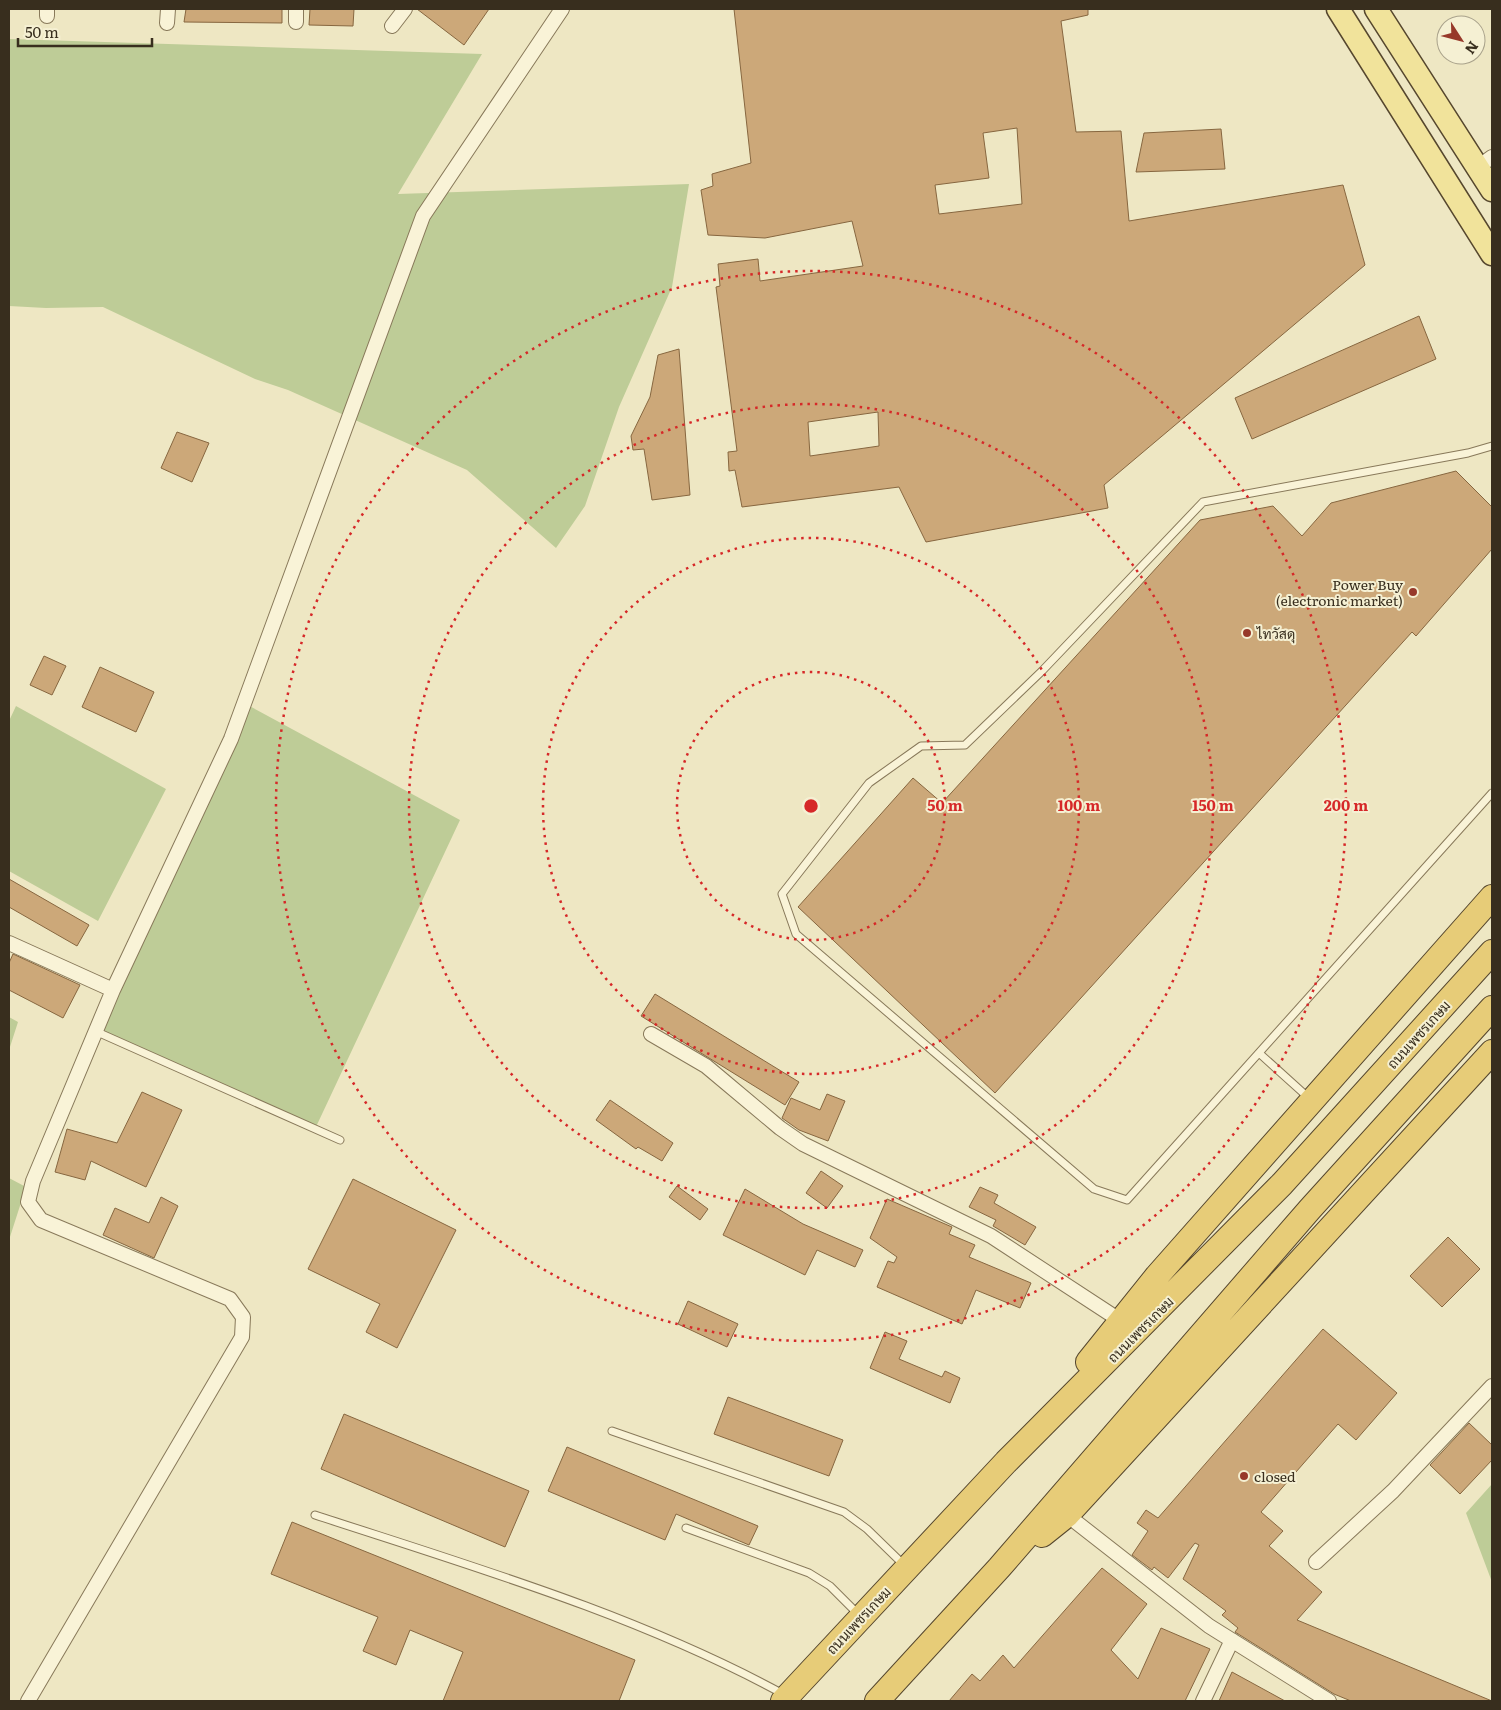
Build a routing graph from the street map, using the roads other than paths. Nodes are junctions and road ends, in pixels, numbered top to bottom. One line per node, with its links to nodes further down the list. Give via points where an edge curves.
1 (404, 9): 5 (street)
2 (562, 9): 14 (street, via 423,216 231,739)
3 (1338, 9): 8 (main road)
4 (1376, 9): 6 (main road)
5 (392, 26)
6 (1485, 162): 7 (main road)
7 (1492, 190)
8 (1492, 254)
9 (1492, 446): 19 (lane, via 1203,502 1042,671 965,745 921,746 869,783 782,894 796,934 1094,1190 1127,1200)
10 (1492, 793): 19 (lane)
11 (1492, 897): 20 (highway)
12 (9, 944): 14 (street)
13 (1492, 952): 25 (highway, ถนนเพชรเกษม, via 1282,1184)
14 (112, 990): 16 (street)
15 (1492, 1008): 31 (highway, via 1310,1208)
16 (95, 1031): 21 (lane); 35 (street, via 33,1180 28,1202 41,1220 230,1299 243,1317 242,1337)
17 (651, 1034): 22 (street, via 725,1081 803,1144 991,1236)
18 (1492, 1052): 27 (highway)
19 (1259, 1053): 20 (lane)
20 (1312, 1101): 22 (highway)
21 (340, 1140)
22 (1121, 1320): 25 (highway)
23 (1492, 1386): 29 (street, via 1400,1484)
24 (612, 1431): 30 (lane, via 844,1512 867,1529)
25 (1006, 1462): 30 (highway, ถนนเพชรเกษม)
26 (315, 1515): 34 (lane, via 496,1574 606,1615 702,1653)
27 (1068, 1515): 31 (highway); 33 (street, via 1209,1626)
28 (686, 1528): 32 (lane, via 822,1580)
29 (1316, 1562)
30 (907, 1568): 32 (highway, ถนนเพชรเกษม)
31 (999, 1568): 36 (highway)
32 (861, 1617): 34 (highway, ถนนเพชรเกษม)
33 (1232, 1640): 37 (street); 38 (street)
34 (785, 1699)
35 (28, 1701)
36 (877, 1701)
37 (1203, 1701)
38 (1329, 1701)

